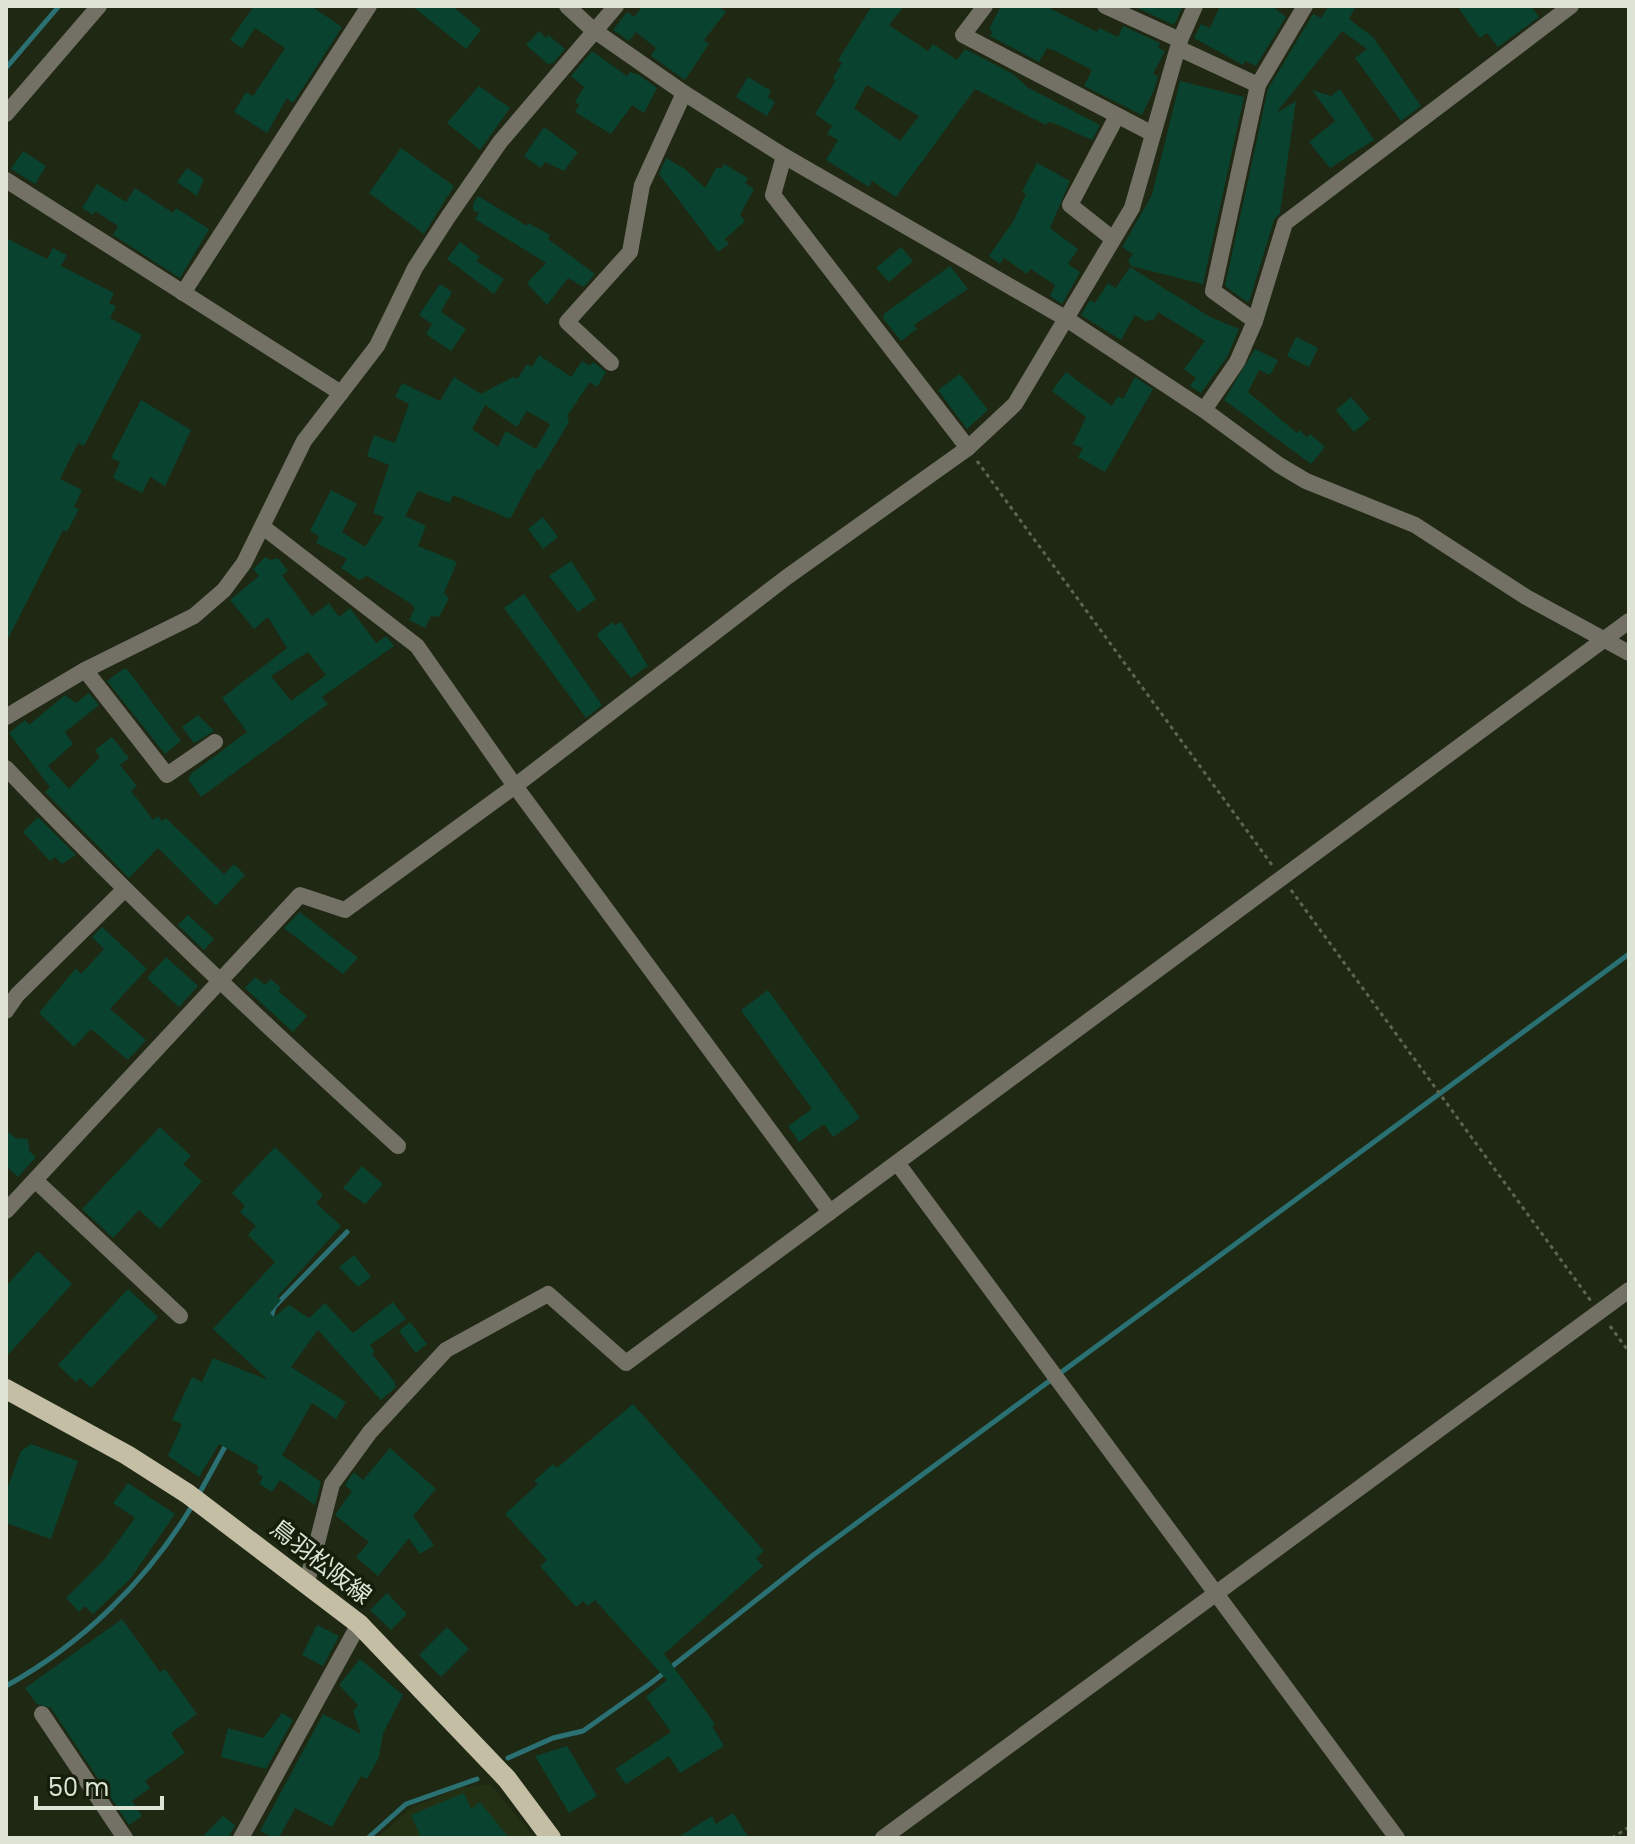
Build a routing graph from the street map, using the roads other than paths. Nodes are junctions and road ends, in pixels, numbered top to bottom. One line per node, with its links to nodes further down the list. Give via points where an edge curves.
1 (99, 6): 14 (street)
2 (369, 6): 20 (street)
3 (567, 6): 10 (street)
4 (616, 6): 10 (street)
5 (985, 6): 15 (street, via 963,35)
6 (1105, 6): 11 (street)
7 (1195, 6): 11 (street)
8 (1305, 6): 12 (street)
9 (1571, 6): 22 (street, via 1285,223)
10 (592, 29): 13 (street); 24 (street, via 457,204 415,268 377,346)
11 (1179, 44): 12 (street); 16 (street)
12 (1258, 85): 22 (street, via 1213,291)
13 (684, 93): 17 (street); 23 (street, via 642,185 630,252 567,322)
14 (6, 114)
15 (1117, 116): 16 (street); 19 (street, via 1070,205)
16 (1153, 134): 19 (street, via 1132,208)
17 (784, 156): 21 (street); 26 (street, via 773,195)
18 (6, 180): 20 (street)
19 (1113, 239): 21 (street)
20 (183, 293): 24 (street)
21 (1065, 318): 25 (street); 26 (street, via 1015,404)
22 (1255, 321): 25 (street, via 1237,362)
23 (611, 363)
24 (341, 393): 27 (street, via 304,441)
25 (1204, 410): 29 (street, via 1306,481 1415,525)
26 (968, 448): 35 (street, via 787,577)
27 (263, 527): 31 (street, via 224,590 194,616); 35 (street, via 417,646)
28 (1629, 621): 29 (street)
29 (1603, 640): 30 (street); 40 (street)
30 (1629, 653)
31 (85, 670): 32 (street); 33 (street, via 167,775)
32 (6, 717)
33 (215, 742)
34 (6, 768): 36 (street)
35 (515, 786): 37 (street, via 345,910 300,895); 43 (street)
36 (123, 891): 37 (street); 38 (street)
37 (218, 982): 39 (street); 41 (street)
38 (6, 1011)
39 (398, 1146)
40 (898, 1164): 43 (street); 48 (street)
41 (36, 1181): 42 (street); 45 (street)
42 (6, 1211)
43 (830, 1212): 47 (street, via 626,1363 548,1294 446,1350 370,1432 332,1484)
44 (1629, 1290): 48 (street)
45 (180, 1316)
46 (6, 1389): 47 (main road, 鳥羽松阪線, via 127,1455)
47 (307, 1582): 49 (main road, 鳥羽松阪線)
48 (1214, 1592): 54 (street); 55 (street)
49 (359, 1624): 52 (street); 53 (main road, 鳥羽松阪線, via 507,1779)
50 (42, 1714): 51 (street)
51 (125, 1838)
52 (241, 1838)
53 (551, 1838)
54 (883, 1838)
55 (1397, 1838)

